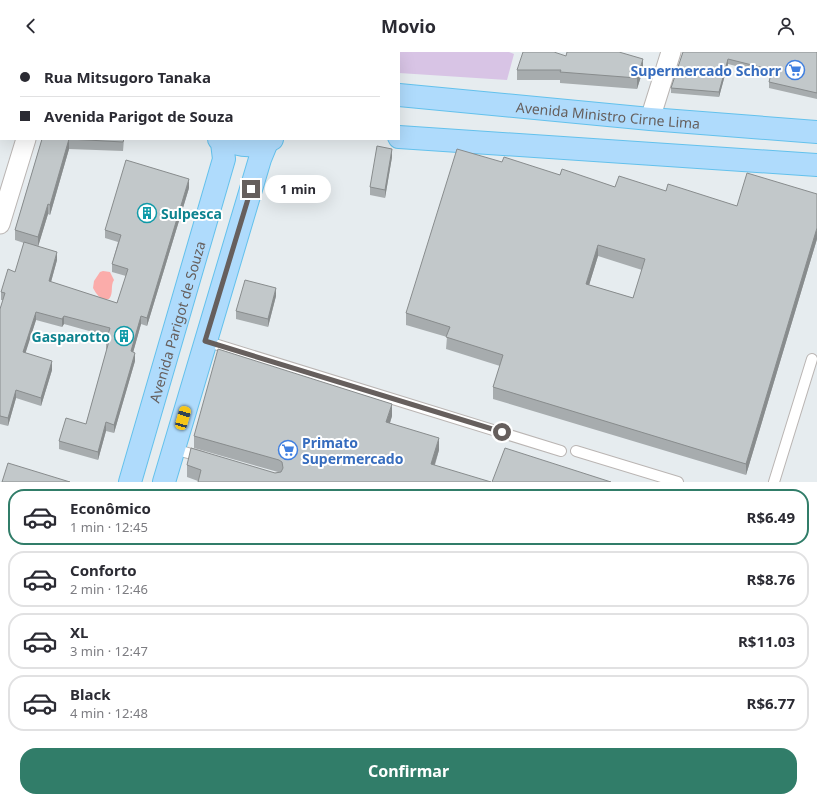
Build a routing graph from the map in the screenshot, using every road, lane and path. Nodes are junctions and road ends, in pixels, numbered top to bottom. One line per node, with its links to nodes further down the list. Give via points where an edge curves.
1 (671, 52): 3 (street)
2 (400, 94): 3 (main road, Avenida Ministro Cirne Lima)
3 (650, 119): 4 (main road, Avenida Ministro Cirne Lima)
4 (817, 132)
5 (400, 137): 10 (main road)
6 (26, 140): 11 (street)
7 (219, 140): 18 (main road, Avenida Parigot de Souza, via 224,159)
8 (228, 140): 9 (main road, via 244,146)
9 (269, 140): 12 (main road, via 260,159)
10 (817, 165)
11 (0, 224)
12 (205, 341): 14 (main road); 15 (lane)
13 (812, 359): 21 (lane)
14 (174, 449): 17 (lane); 19 (main road)
15 (561, 451)
16 (576, 451): 20 (lane)
17 (212, 460)
18 (130, 482)
19 (164, 482)
20 (678, 482)
21 (774, 482)

